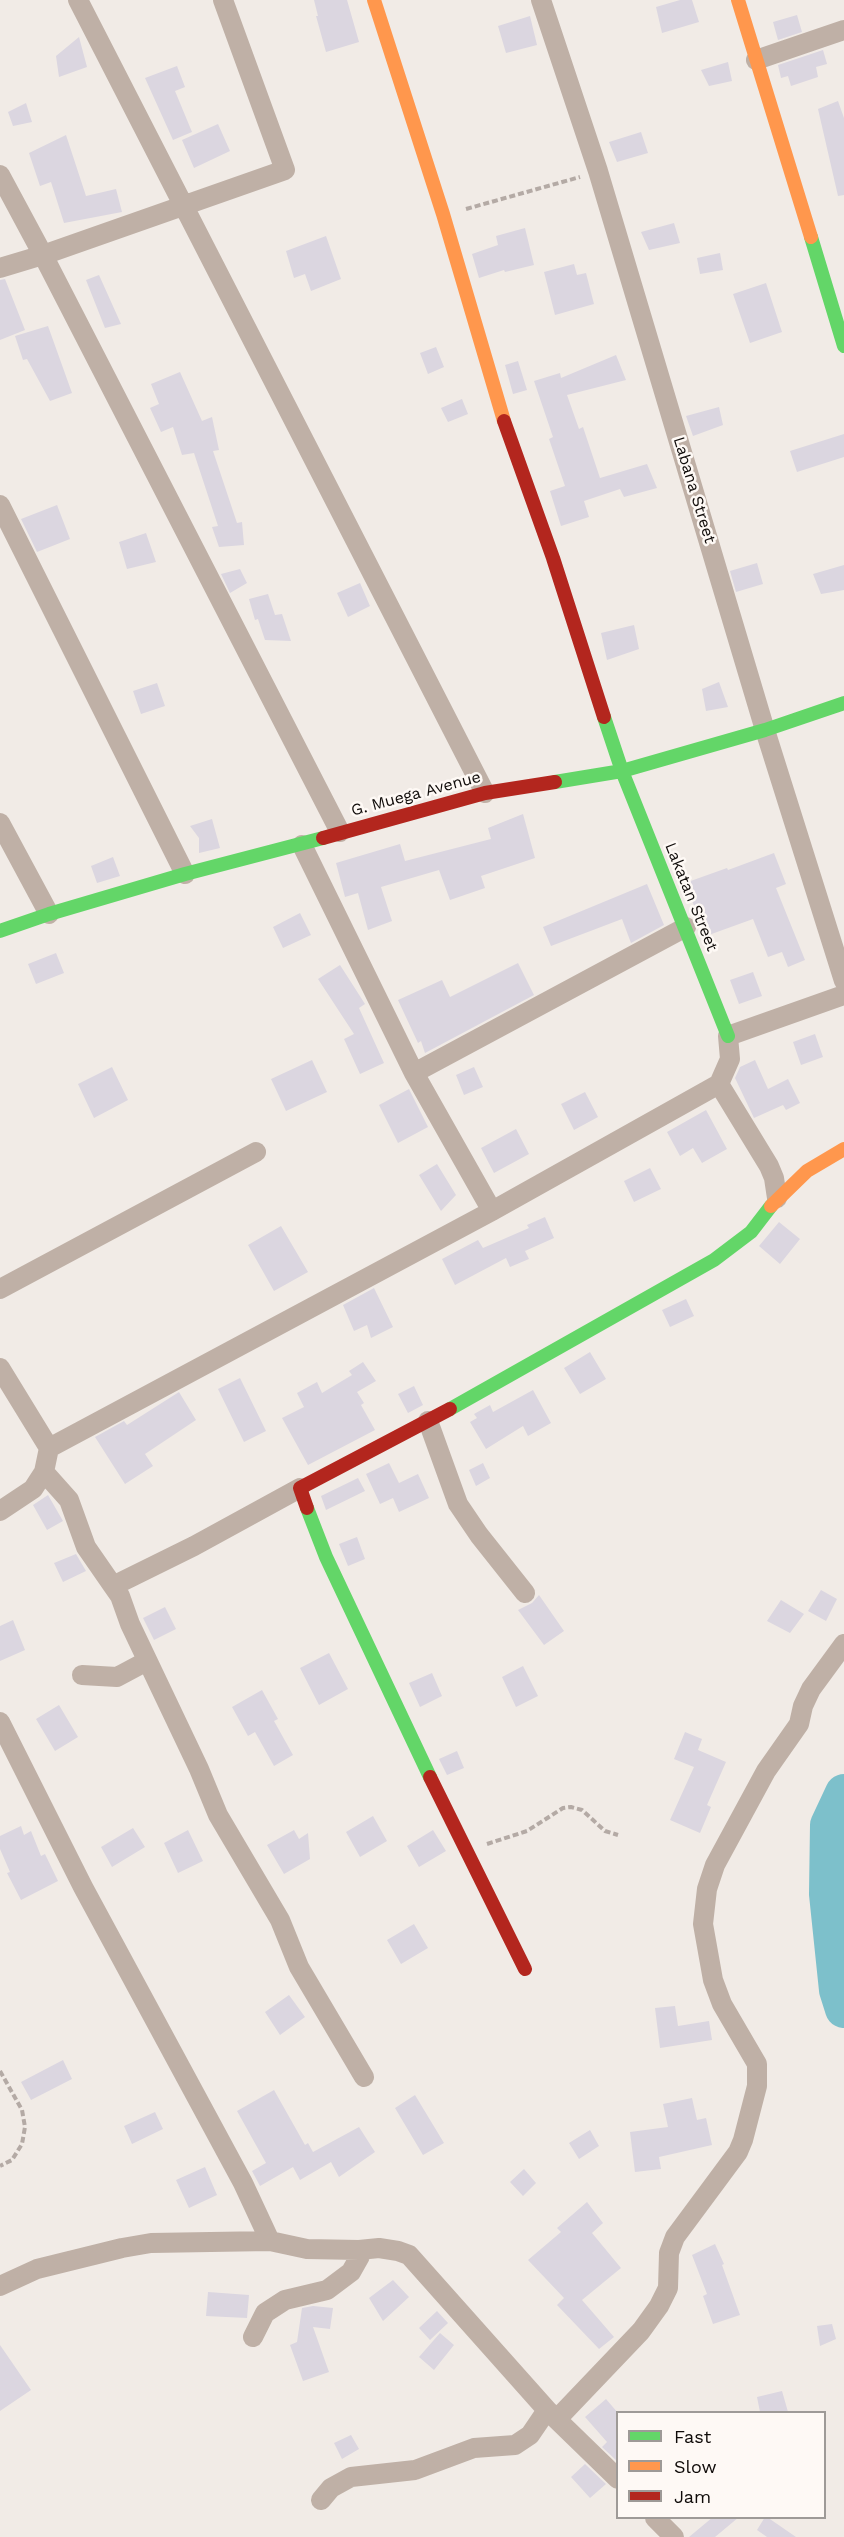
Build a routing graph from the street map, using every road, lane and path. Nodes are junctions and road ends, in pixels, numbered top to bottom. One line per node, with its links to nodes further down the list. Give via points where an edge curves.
1 (78, 0): 10 (street)
2 (223, 0): 10 (street, via 285,170)
3 (374, 0): 11 (street, Lakatan Street)
4 (541, 0): 8 (street, Labana Street)
5 (738, 0): 7 (street)
6 (844, 30): 7 (street)
7 (756, 60): 14 (street)
8 (598, 171): 11 (path); 18 (street, Labana Street)
9 (0, 175): 12 (street)
10 (183, 204): 12 (street); 20 (street)
11 (442, 214): 19 (street, Lakatan Street, via 503,418)
12 (43, 255): 13 (street); 22 (street)
13 (0, 268)
14 (836, 294): 15 (street)
15 (844, 346)
16 (0, 505): 24 (street)
17 (844, 702): 18 (street, G. Muega Avenue)
18 (765, 730): 19 (street, G. Muega Avenue); 28 (street, Labana Street)
19 (622, 771): 20 (street, G. Muega Avenue); 26 (street, Lakatan Street)
20 (485, 793): 22 (street, G. Muega Avenue)
21 (0, 823): 25 (street)
22 (340, 831): 23 (street, G. Muega Avenue)
23 (302, 844): 24 (street, G. Muega Avenue); 31 (street)
24 (185, 874): 25 (street, G. Muega Avenue)
25 (49, 914): 27 (street, G. Muega Avenue)
26 (686, 927): 30 (street, Lakatan Street); 31 (street)
27 (0, 931)
28 (844, 981)
29 (844, 995): 30 (street)
30 (728, 1036): 32 (street, via 730,1059)
31 (414, 1073): 36 (street)
32 (719, 1084): 35 (street, via 769,1166); 36 (street)
33 (844, 1149): 35 (street, via 807,1171)
34 (256, 1152): 37 (street)
35 (777, 1198): 39 (street, via 751,1232 714,1260)
36 (492, 1211): 40 (street)
37 (0, 1289)
38 (0, 1368): 40 (street)
39 (428, 1420): 42 (street); 45 (street, via 458,1503)
40 (49, 1448): 41 (street)
41 (44, 1473): 43 (street, via 33,1490); 44 (street, via 69,1500 86,1547)
42 (300, 1488): 44 (street); 51 (street, via 326,1557)
43 (0, 1511)
44 (113, 1586): 47 (street)
45 (525, 1593)
46 (844, 1644): 60 (street, via 811,1689 800,1724 765,1771 715,1864 707,1889 703,1924 713,1980 722,2004 757,2064 757,2086 743,2140 675,2236 669,2253 668,2288 659,2307 641,2331)
47 (147, 1661): 48 (street, via 117,1677); 54 (street, via 218,1815 280,1920 299,1966)
48 (82, 1675)
49 (0, 1722): 56 (street, via 243,2182)
50 (618, 1835): 51 (path, via 604,1831 582,1810 571,1807 563,1808 526,1832)
51 (465, 1851): 52 (street)
52 (525, 1969)
53 (0, 2071): 55 (path, via 22,2110 25,2127 22,2145 12,2160)
54 (364, 2077)
55 (0, 2166)
56 (270, 2241): 57 (street, via 307,2249); 58 (street, via 186,2241 122,2248 37,2269)
57 (359, 2250): 59 (street, via 351,2272 327,2290 285,2300 265,2313); 60 (street, via 379,2248 409,2255)
58 (0, 2286)
59 (253, 2337)
60 (552, 2414): 61 (street); 62 (street, via 515,2445 474,2448 415,2470 351,2477 330,2488)
61 (616, 2477)
62 (321, 2500)
63 (657, 2519): 64 (street)
64 (674, 2537)

